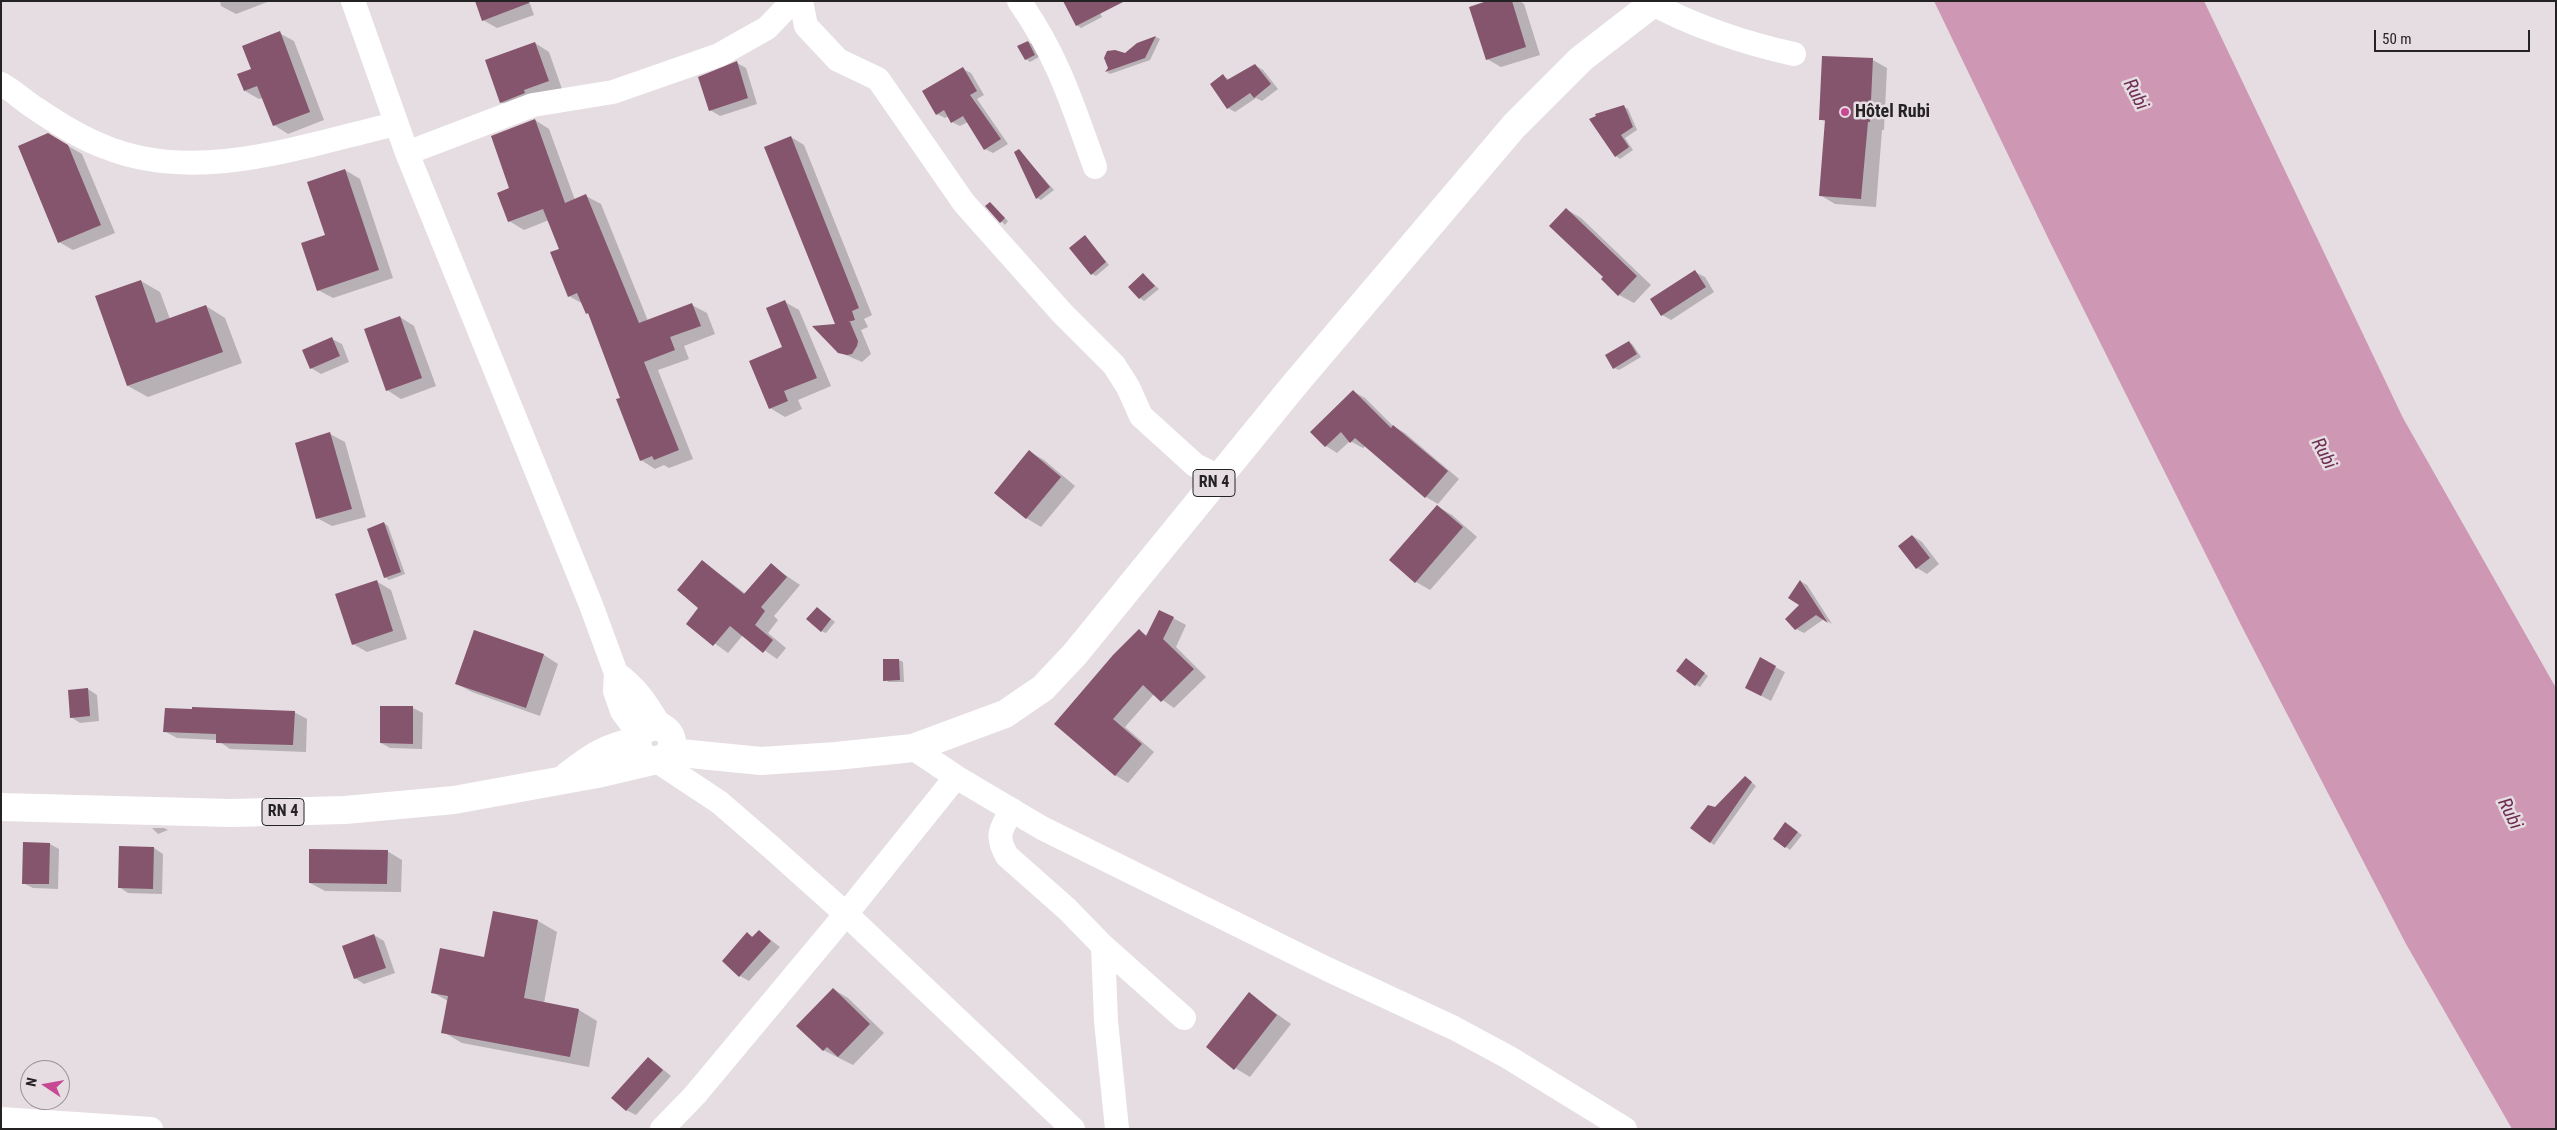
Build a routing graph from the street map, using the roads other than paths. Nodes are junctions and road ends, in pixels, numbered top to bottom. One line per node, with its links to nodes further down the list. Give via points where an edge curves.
1 (353, 1): 10 (street)
2 (793, 1): 7 (street)
3 (801, 1): 6 (street)
4 (1019, 1): 12 (street, via 1046,41 1059,68)
5 (1652, 2): 8 (street, via 1730,37); 13 (highway, RN 4, via 1581,59 1514,126)
6 (806, 26): 7 (street, via 794,23); 13 (street, via 838,60 878,79 964,204 1062,313 1114,365 1141,416 1195,465)
7 (767, 28): 11 (street, via 719,55 682,69 613,92 533,105)
8 (1794, 54)
9 (1, 84): 10 (street, via 80,134 105,147 139,158 194,162 249,158)
10 (396, 124): 11 (street)
11 (407, 153): 14 (street, via 616,673 644,699)
12 (1095, 167)
13 (1219, 477): 15 (highway, RN 4, via 1075,654 1043,688 1005,714)
14 (652, 746): 15 (highway, RN 4, via 761,760); 17 (highway, RN 4, via 611,747 592,756 562,780 454,800 345,810 231,813); 19 (street)
15 (913, 748): 16 (street)
16 (956, 777): 18 (street); 19 (street)
17 (1, 807)
18 (1012, 810): 20 (street, via 1000,831 1000,844 1007,856); 27 (street, via 1042,828 1477,1040)
19 (846, 914): 24 (street, via 695,1095); 25 (street)
20 (1103, 946): 21 (street); 26 (street, via 1106,1021)
21 (1184, 1018)
22 (1, 1119): 23 (street)
23 (151, 1129)
24 (662, 1129)
25 (1073, 1129)
26 (1117, 1129)
27 (1625, 1129)

